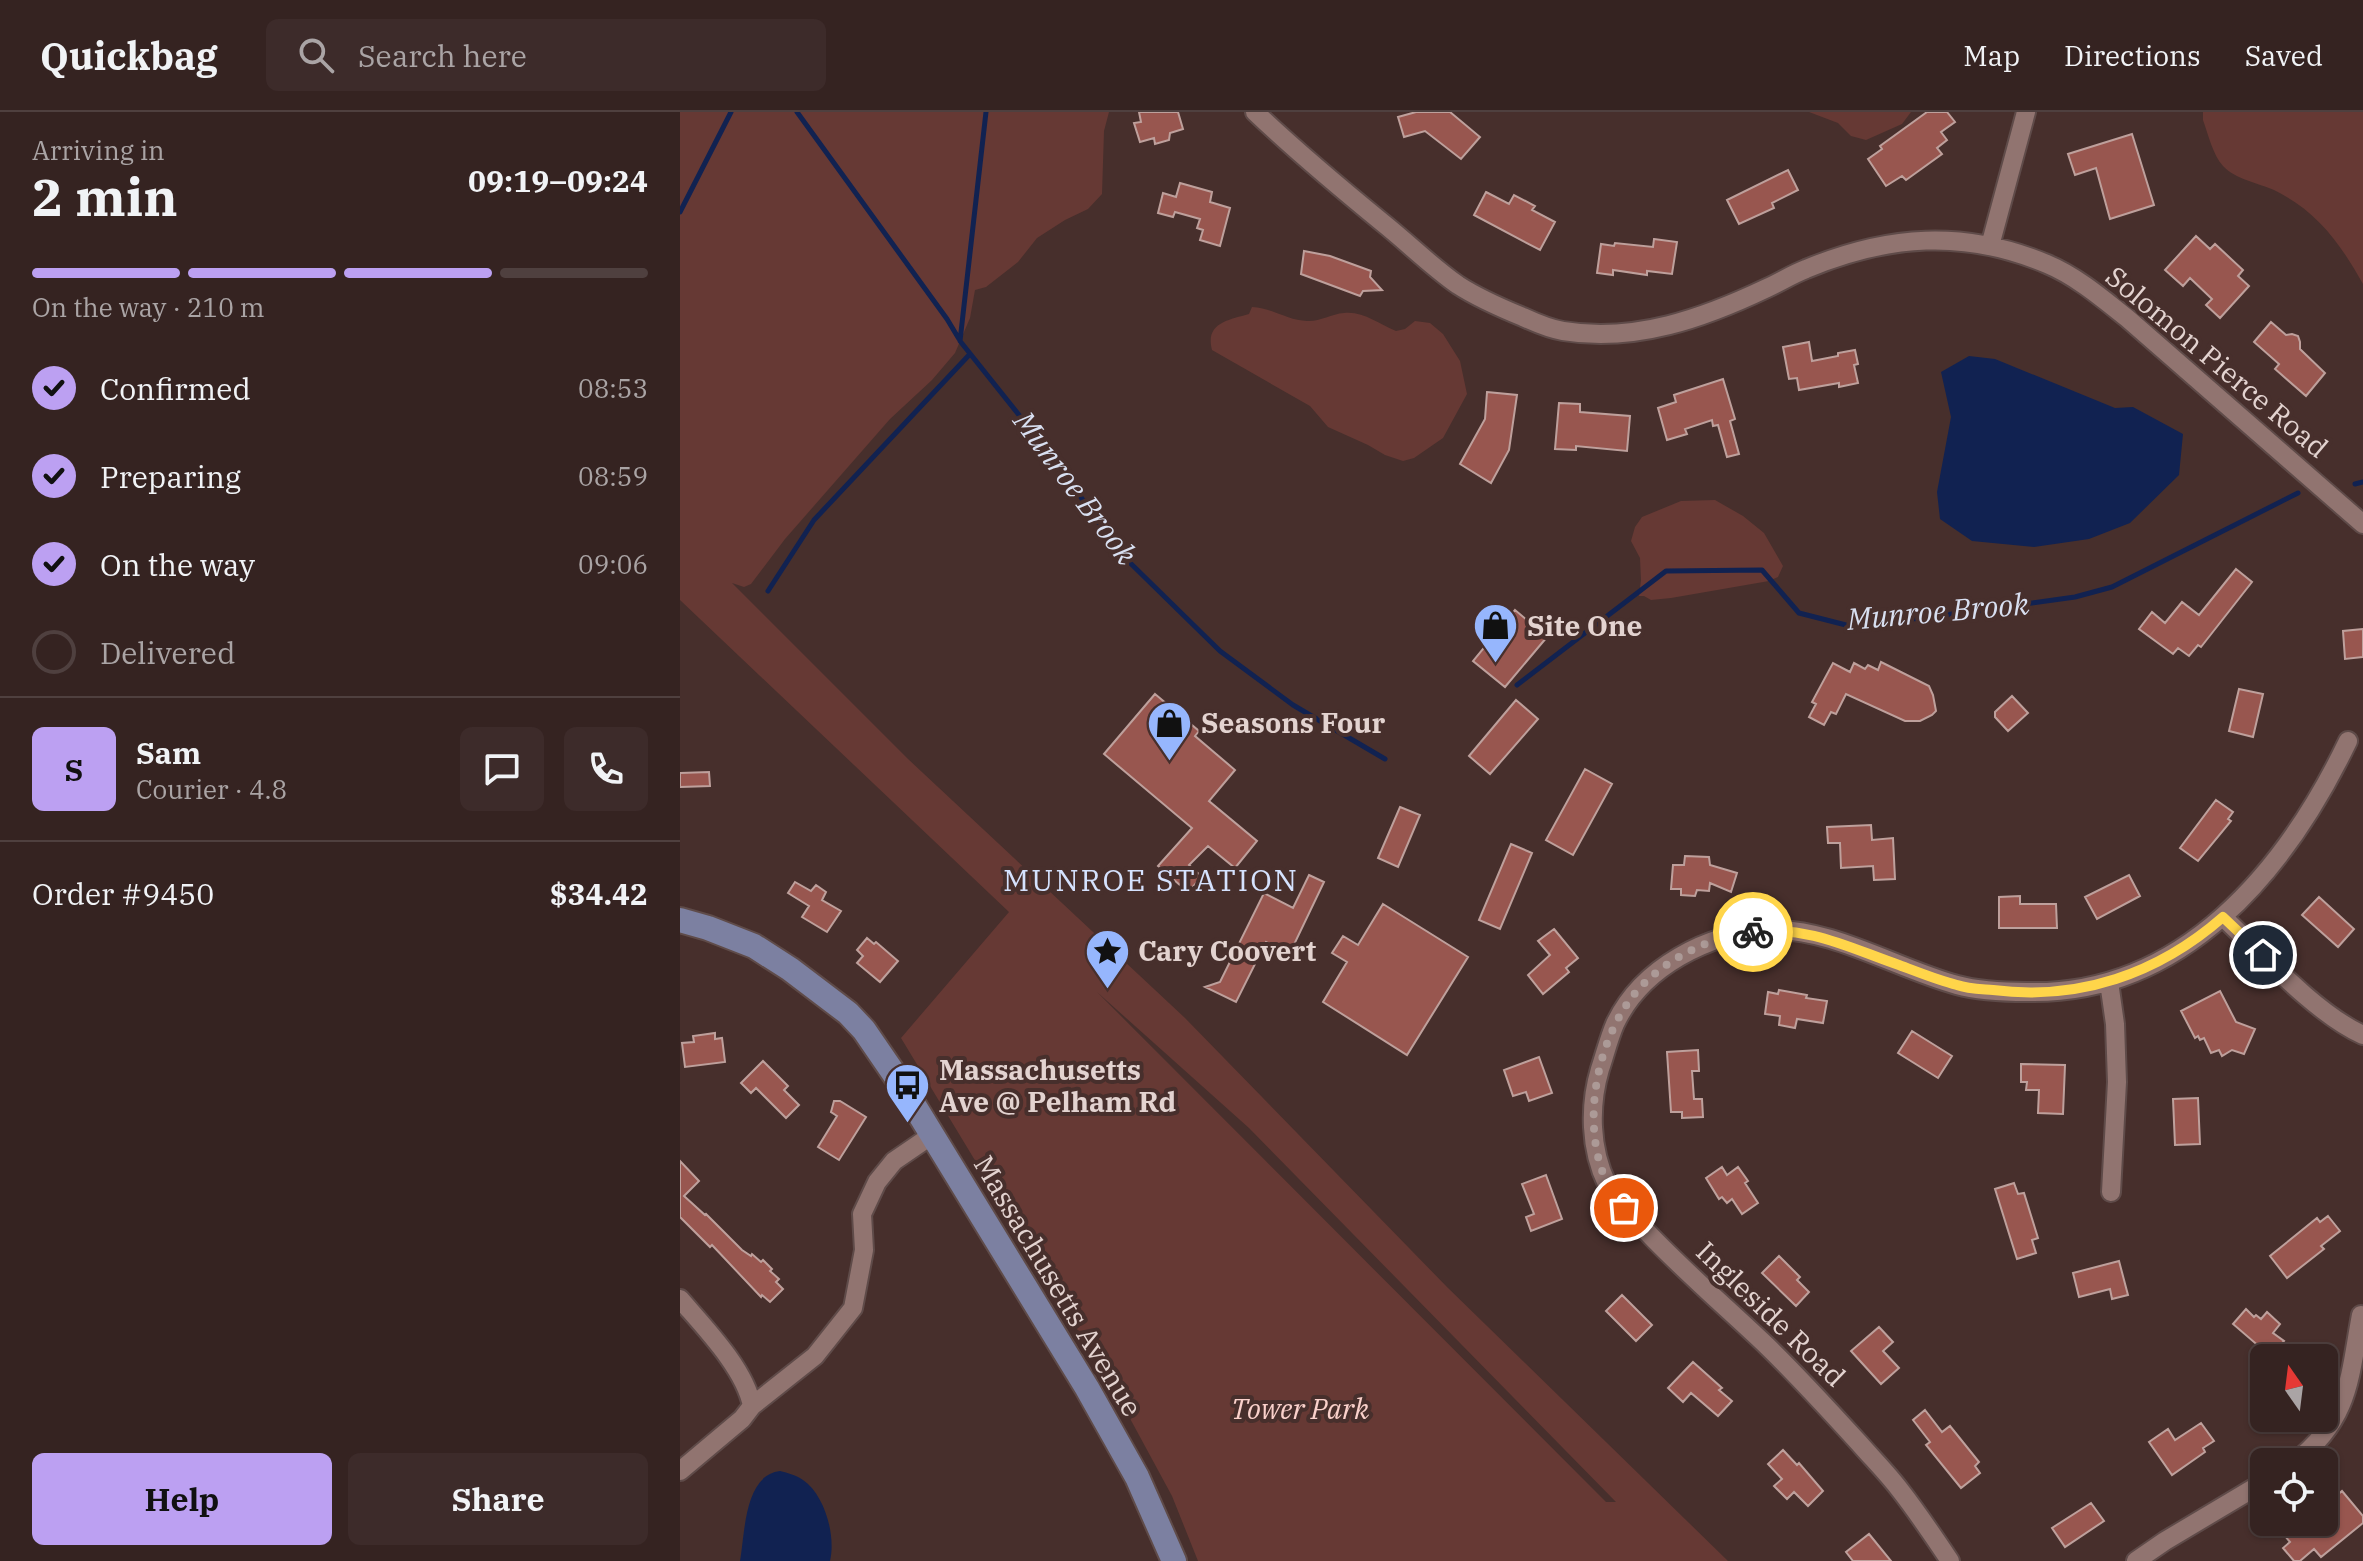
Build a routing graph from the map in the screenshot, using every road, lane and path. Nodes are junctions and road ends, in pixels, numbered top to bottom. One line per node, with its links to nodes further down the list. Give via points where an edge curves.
1 (1255, 112): 3 (street, Solomon Pierce Road, via 1457,284 1498,307 1562,331 1603,334 1680,324 1805,269 1884,244 1921,239)
2 (2026, 112): 3 (street)
3 (1990, 246): 4 (street, Solomon Pierce Road, via 2047,264 2089,288)
4 (2363, 524)
5 (2348, 741): 6 (street, Ingleside Road, via 2295,833)
6 (2223, 917): 8 (street, Ingleside Road, via 2170,956); 9 (street, via 2304,993)
7 (680, 920): 10 (main road, Massachusetts Avenue, via 754,946 848,1013)
8 (2109, 982): 11 (street, via 2117,1082); 19 (street, Ingleside Road, via 2055,993 1959,986 1824,937 1785,931 1745,933 1696,948 1650,977 1616,1024 1598,1078 1593,1133 1607,1185 1668,1254 1819,1398 1898,1487)
9 (2363, 1035)
10 (932, 1135): 14 (street, via 894,1161 862,1214 864,1250 853,1308 815,1356); 18 (main road, Massachusetts Avenue, via 1094,1401 1137,1477)
11 (2111, 1192)
12 (680, 1299): 14 (street, via 736,1368)
13 (2361, 1315): 15 (street, via 2339,1411)
14 (752, 1406): 16 (street)
15 (2310, 1448)
16 (680, 1471)
17 (2250, 1490): 20 (street)
18 (1174, 1561)
19 (1950, 1561)
20 (2136, 1561)

